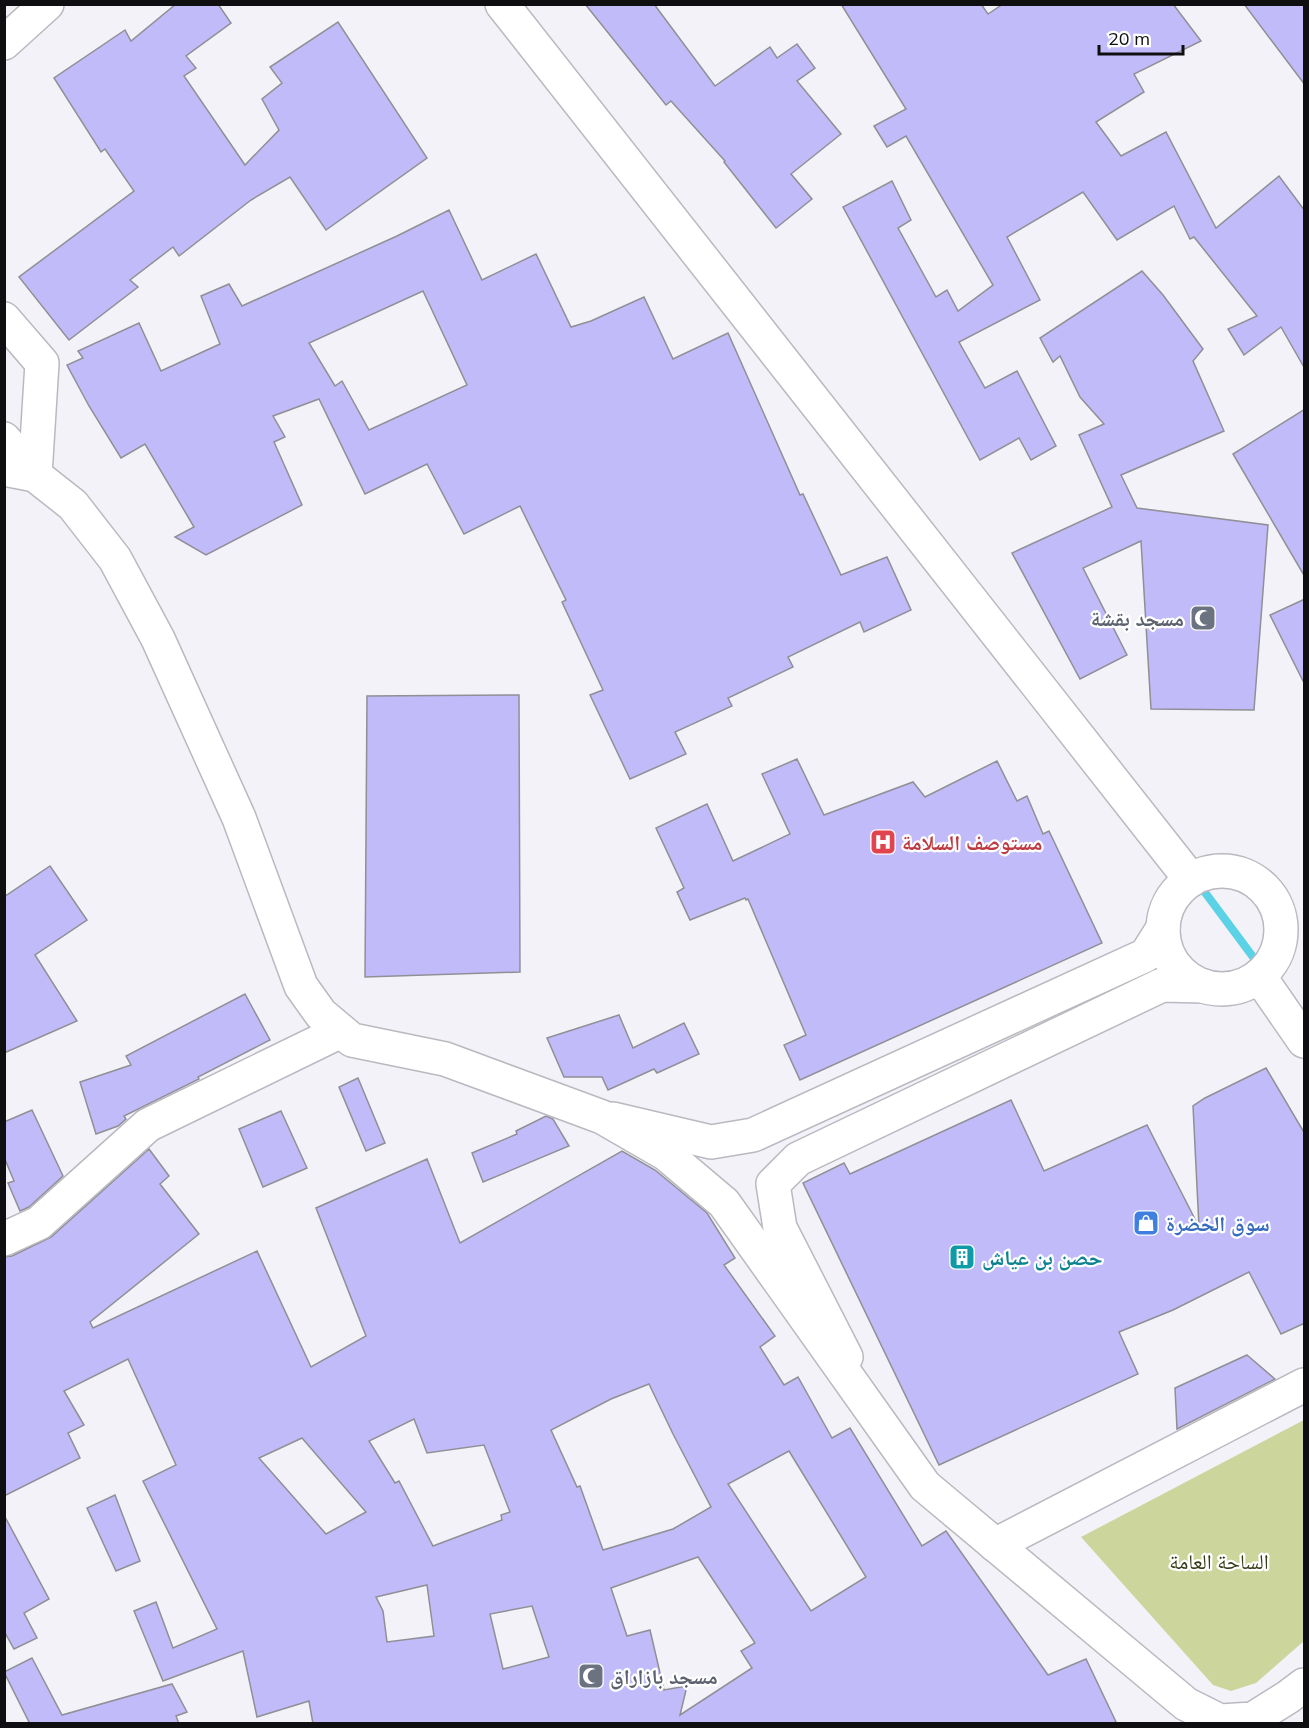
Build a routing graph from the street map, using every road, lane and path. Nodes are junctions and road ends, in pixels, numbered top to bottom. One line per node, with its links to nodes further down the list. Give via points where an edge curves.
1 (47, 4): 3 (street)
2 (502, 4): 7 (street)
3 (4, 43)
4 (4, 319): 6 (street, via 42,363)
5 (4, 439): 6 (street)
6 (20, 472): 11 (street, via 73,505 115,559 158,639 239,818 301,986 321,1014)
7 (1191, 880): 8 (street, via 1171,901); 9 (street, via 1209,872 1229,871 1248,876 1264,888 1275,904 1281,933 1272,961)
8 (1163, 928): 10 (street, via 1165,947 1174,964 1187,978); 13 (street, via 1146,955 753,1135 711,1142)
9 (1258, 976): 10 (street, via 1223,989); 12 (street)
10 (1204, 986): 16 (street, via 1162,984 828,1143 798,1159 774,1184 780,1228)
11 (341, 1031): 13 (street, via 352,1040 445,1059); 14 (street, via 148,1125 39,1223)
12 (1305, 1041)
13 (602, 1117): 16 (street, via 666,1154 724,1203)
14 (4, 1239)
15 (1305, 1385): 17 (street)
16 (879, 1423): 17 (street, via 925,1486)
17 (995, 1545): 18 (street)
18 (1099, 1632): 19 (street, via 1186,1704 1220,1721 1253,1719); 20 (street)
19 (1305, 1685)
20 (1181, 1724)

